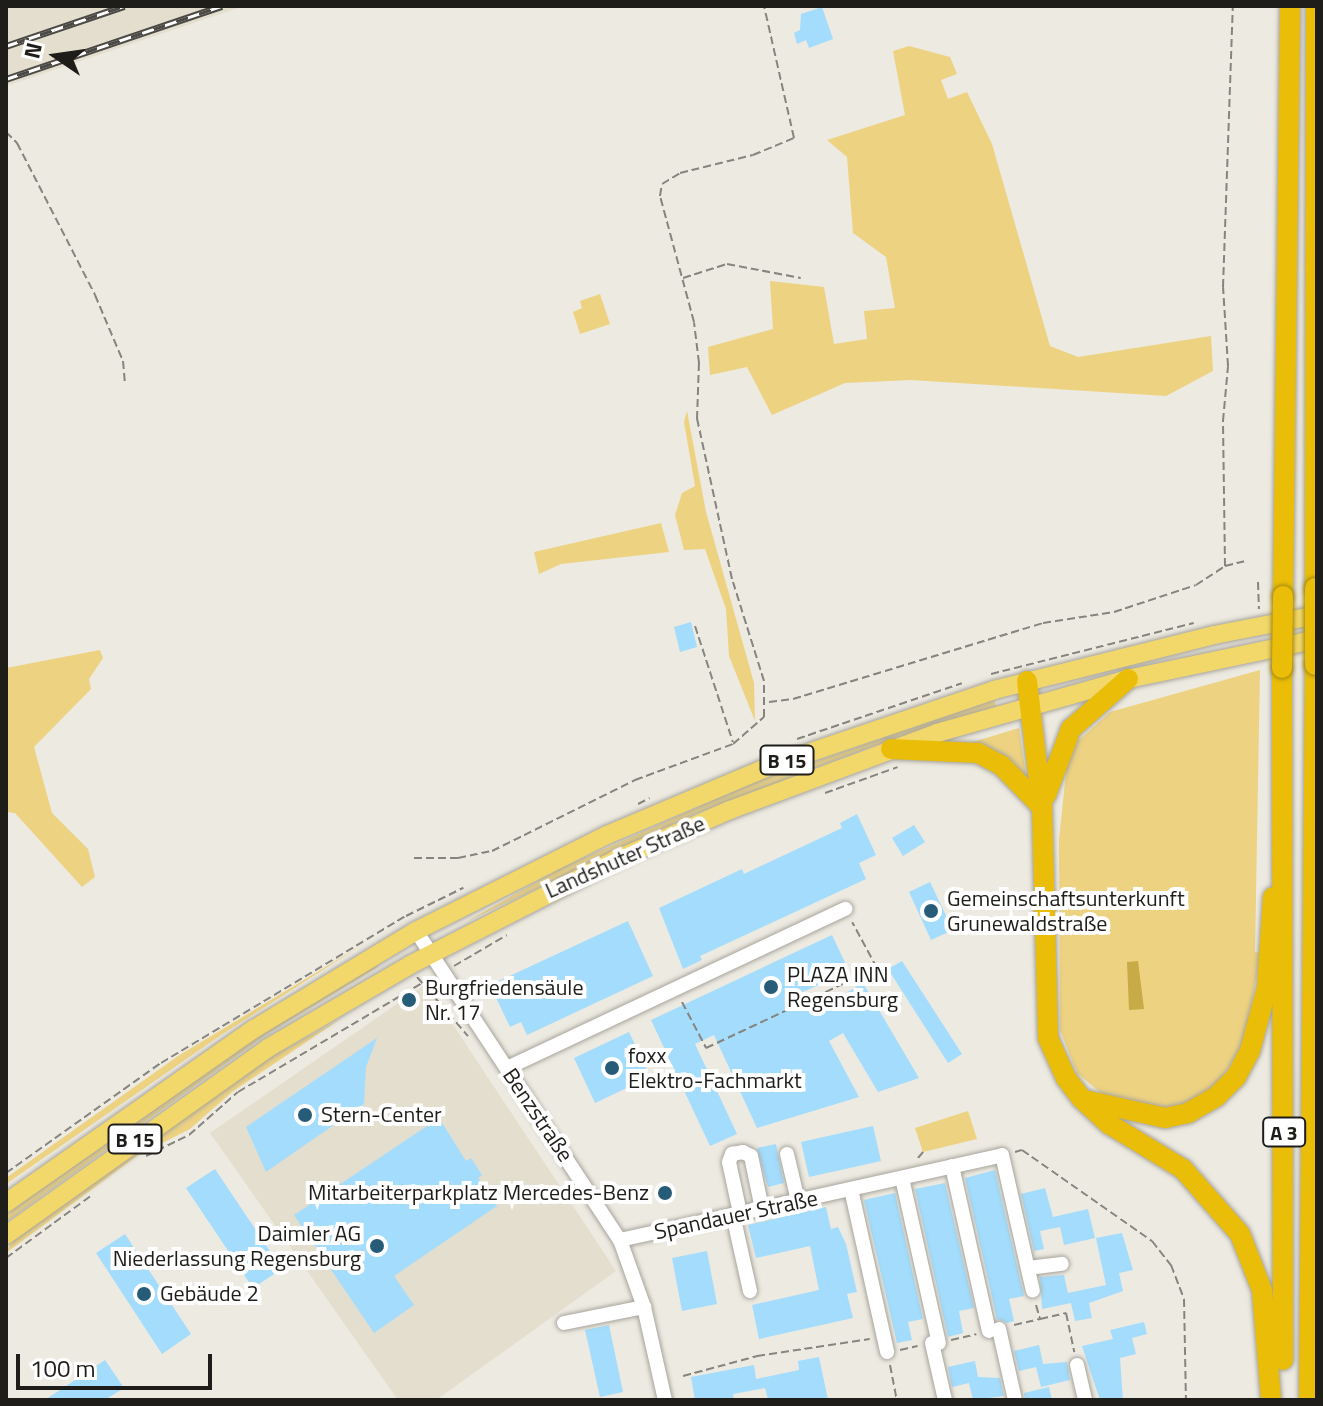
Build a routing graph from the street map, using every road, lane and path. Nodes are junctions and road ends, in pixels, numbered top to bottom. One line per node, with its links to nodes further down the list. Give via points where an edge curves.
1 (764, 6): 7 (path, via 794,138 753,155 680,173 662,184 660,196)
2 (1233, 6): 10 (path, via 1223,287 1228,366 1223,421)
3 (1290, 6): 27 (highway, A 3, bridge, via 1282,668)
4 (1316, 6): 12 (highway, A 3)
5 (6, 132): 8 (path, via 17,143 95,295 123,361)
6 (801, 278): 7 (path, via 727,264)
7 (682, 279): 19 (path, via 699,363 697,419 732,579)
8 (125, 384)
9 (1245, 561): 10 (path)
10 (1225, 566): 19 (path, via 1196,585 1114,612 1043,623 793,699)
11 (1258, 582): 13 (path)
12 (1315, 588): 21 (highway, A 3, bridge)
13 (1259, 610)
14 (1317, 615): 18 (main road, Landshuter Straße)
15 (695, 626): 22 (path)
16 (1311, 641): 17 (main road, Landshuter Straße / B 15)
17 (1128, 679): 20 (main road, Landshuter Straße / B 15); 25 (highway, via 1071,729)
18 (1027, 681): 20 (highway); 30 (main road, Landshuter Straße / B 15, via 770,766 607,835)
19 (767, 702): 22 (path, via 751,733)
20 (1031, 706): 23 (main road, Landshuter Straße / B 15); 25 (highway)
21 (1316, 715): 69 (highway, A 3)
22 (733, 744): 26 (path, via 635,780 492,851)
23 (896, 757): 24 (path); 25 (highway, via 978,753 1001,765); 32 (main road, Landshuter Straße / B 15, via 615,860)
24 (816, 796)
25 (1042, 807): 36 (highway, via 1044,1011 1056,1059)
26 (414, 858)
27 (1286, 864): 36 (highway, A 3, via 1274,896 1260,1019 1236,1077 1188,1113 1165,1118); 68 (highway, A 3)
28 (426, 906): 41 (path, via 161,1063)
29 (845, 909): 34 (street); 34 (path, via 877,968 706,1048)
30 (416, 931): 32 (street, Benzstraße); 46 (main road, Landshuter Straße / B 15, via 254,1029)
31 (513, 931): 33 (path)
32 (431, 954): 33 (street, Benzstraße); 49 (main road, Landshuter Straße / B 15, via 268,1048)
33 (442, 973): 35 (street, Benzstraße); 39 (path, via 238,1092 189,1135)
34 (676, 990): 35 (street)
35 (507, 1068): 50 (street, Benzstraße)
36 (1082, 1099): 67 (highway, via 1109,1124 1183,1169 1240,1234 1262,1290 1271,1347)
37 (787, 1154): 45 (street)
38 (1002, 1155): 40 (street, Spandauer Straße); 53 (street); 66 (path, via 1022,1150 1152,1241 1171,1265 1184,1299)
39 (138, 1160)
40 (952, 1166): 42 (street, Spandauer Straße); 64 (street)
41 (6, 1173)
42 (902, 1178): 44 (street, Spandauer Straße); 63 (street)
43 (102, 1187): 51 (path)
44 (851, 1189): 45 (street, Spandauer Straße); 58 (street)
45 (798, 1201): 47 (street, Spandauer Straße)
46 (6, 1203)
47 (762, 1209): 48 (street, Spandauer Straße); 48 (street, via 751,1156 732,1154)
48 (737, 1214): 50 (street, Spandauer Straße); 54 (street)
49 (6, 1235)
50 (620, 1240): 56 (street, Benzstraße)
51 (6, 1258)
52 (1062, 1264): 53 (street)
53 (1028, 1268): 55 (street)
54 (750, 1291)
55 (1033, 1291): 60 (path, via 1040,1319 1066,1313)
56 (644, 1307): 57 (street); 62 (street, Benzstraße)
57 (564, 1323)
58 (884, 1337): 59 (street); 61 (path, via 757,1356)
59 (887, 1352)
60 (1077, 1365): 65 (street)
61 (683, 1376)
62 (665, 1400)
63 (945, 1400)
64 (1015, 1400)
65 (1085, 1400)
66 (1186, 1400)
67 (1271, 1400)
68 (1283, 1400)
69 (1309, 1400)

